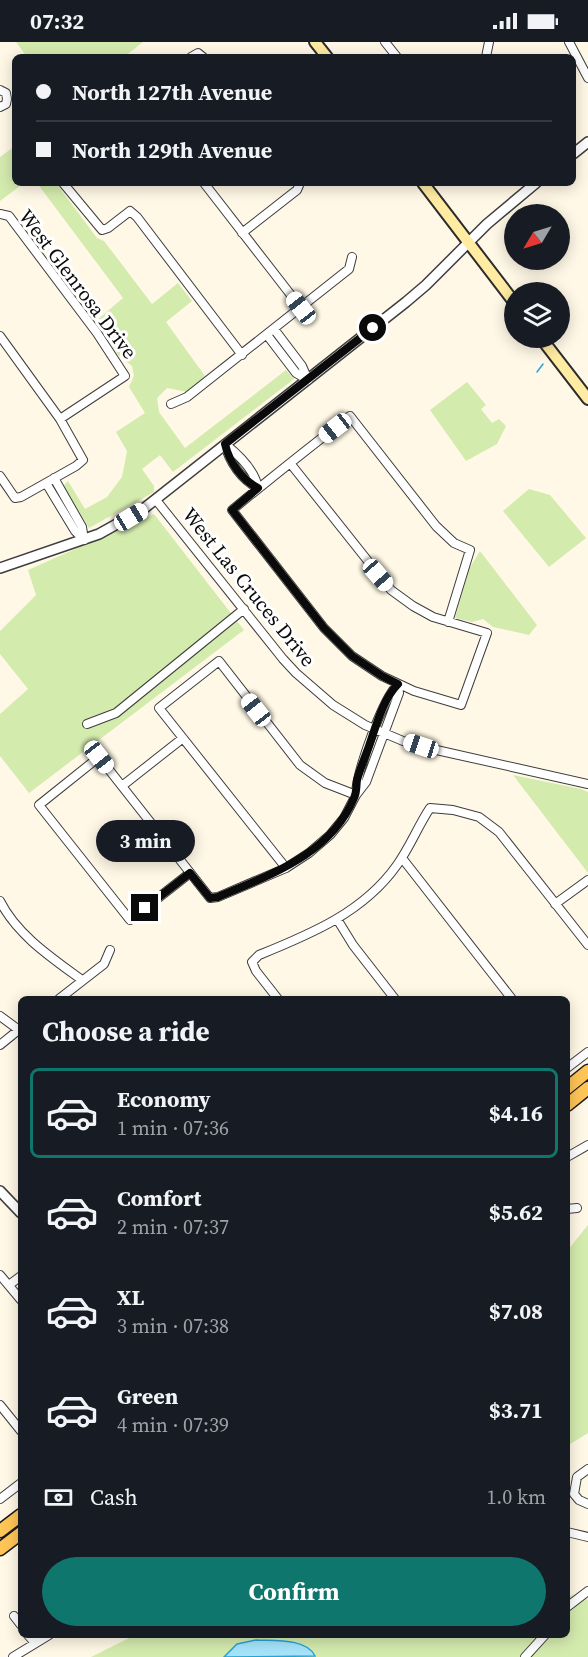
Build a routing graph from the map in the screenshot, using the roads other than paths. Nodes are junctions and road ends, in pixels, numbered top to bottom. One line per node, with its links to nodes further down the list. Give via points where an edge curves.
1 (315, 42): 3 (main road)
2 (385, 42): 4 (street)
3 (325, 54)
4 (395, 54)
5 (576, 55): 6 (street)
6 (588, 78)
7 (0, 90): 8 (street, via 7,99)
8 (0, 107)
9 (588, 142): 10 (street)
10 (576, 152)
11 (65, 186): 26 (street, via 102,230 130,211 137,217)
12 (206, 186): 17 (street)
13 (299, 186): 17 (street)
14 (425, 186): 18 (main road)
15 (532, 186): 18 (street)
16 (1, 214): 30 (street, West Glenrosa Drive, via 9,216 125,376)
17 (242, 233): 21 (street)
18 (469, 242): 20 (main road); 27 (street, via 415,294)
19 (352, 257): 21 (street, via 349,269)
20 (504, 289)
21 (301, 308): 22 (street)
22 (274, 329): 23 (street); 27 (street)
23 (267, 335): 26 (street); 27 (street, via 296,373)
24 (0, 336): 30 (street)
25 (549, 348): 28 (main road)
26 (242, 355): 29 (street, via 187,397)
27 (308, 380): 31 (street)
28 (588, 399)
29 (171, 404)
30 (60, 418): 34 (street, via 83,459)
31 (225, 444): 35 (street, via 228,456 249,483); 36 (street)
32 (290, 463): 35 (street); 40 (street, via 392,590 413,606); 40 (street, via 350,416 436,526 454,543 470,550)
33 (0, 476): 34 (street, via 15,498)
34 (50, 481): 37 (street, via 75,531)
35 (258, 488): 41 (street, via 232,510 324,628 352,656)
36 (156, 500): 37 (street); 39 (street, West Las Cruces Drive)
37 (84, 540): 38 (street)
38 (0, 568)
39 (244, 609): 42 (street, via 116,713); 43 (street, West Las Cruces Drive, via 289,666 316,692)
40 (448, 622): 41 (street, via 487,633 461,705)
41 (398, 684): 43 (street, via 399,693)
42 (87, 724)
43 (380, 731): 45 (street, West Las Cruces Drive, via 432,749); 47 (street, via 366,782)
44 (183, 738): 46 (street); 47 (street, via 159,708 219,661 300,765 325,783); 49 (street)
45 (588, 784)
46 (122, 786): 50 (street); 50 (street, via 99,757 39,805 130,920)
47 (356, 795): 49 (street, via 330,835)
48 (402, 858): 53 (street, via 430,808 479,817 499,832); 55 (street, via 379,886); 62 (street)
49 (286, 868): 50 (street, via 210,898)
50 (190, 873)
51 (588, 880): 53 (street)
52 (0, 901): 54 (street)
53 (555, 904): 56 (street)
54 (3, 913): 58 (street)
55 (337, 919): 60 (street, via 259,955 252,962); 61 (street)
56 (588, 945)
57 (110, 950): 58 (street, via 104,964)
58 (82, 980): 59 (street)
59 (62, 996)
60 (276, 996)
61 (393, 996)
62 (510, 996)
63 (0, 1016): 64 (street)
64 (18, 1029)
65 (18, 1032): 66 (street)
66 (0, 1045)
67 (588, 1052): 68 (street)
68 (570, 1066)
69 (588, 1071): 70 (main road)
70 (570, 1086)
71 (588, 1088): 72 (main road)
72 (570, 1103)
73 (588, 1145): 74 (street)
74 (570, 1155)
75 (0, 1191): 78 (street)
76 (577, 1208): 77 (street)
77 (570, 1209)
78 (18, 1210)
79 (0, 1275): 81 (street)
80 (18, 1278): 81 (street)
81 (9, 1285): 82 (street)
82 (18, 1290)
83 (0, 1405): 84 (street)
84 (18, 1427)
85 (588, 1469): 88 (street, via 577,1477 574,1494)
86 (18, 1485): 87 (street)
87 (0, 1499)
88 (588, 1504)
89 (17, 1518): 90 (main road)
90 (0, 1531)
91 (570, 1533): 93 (street)
92 (18, 1534): 94 (main road)
93 (588, 1537)
94 (0, 1549)
95 (588, 1591): 96 (street)
96 (570, 1605)
97 (14, 1617): 98 (street)
98 (18, 1622)
99 (30, 1638): 102 (street)
100 (43, 1638): 102 (street)
101 (542, 1638): 104 (street)
102 (34, 1643): 103 (street)
103 (13, 1657)
104 (525, 1657)

